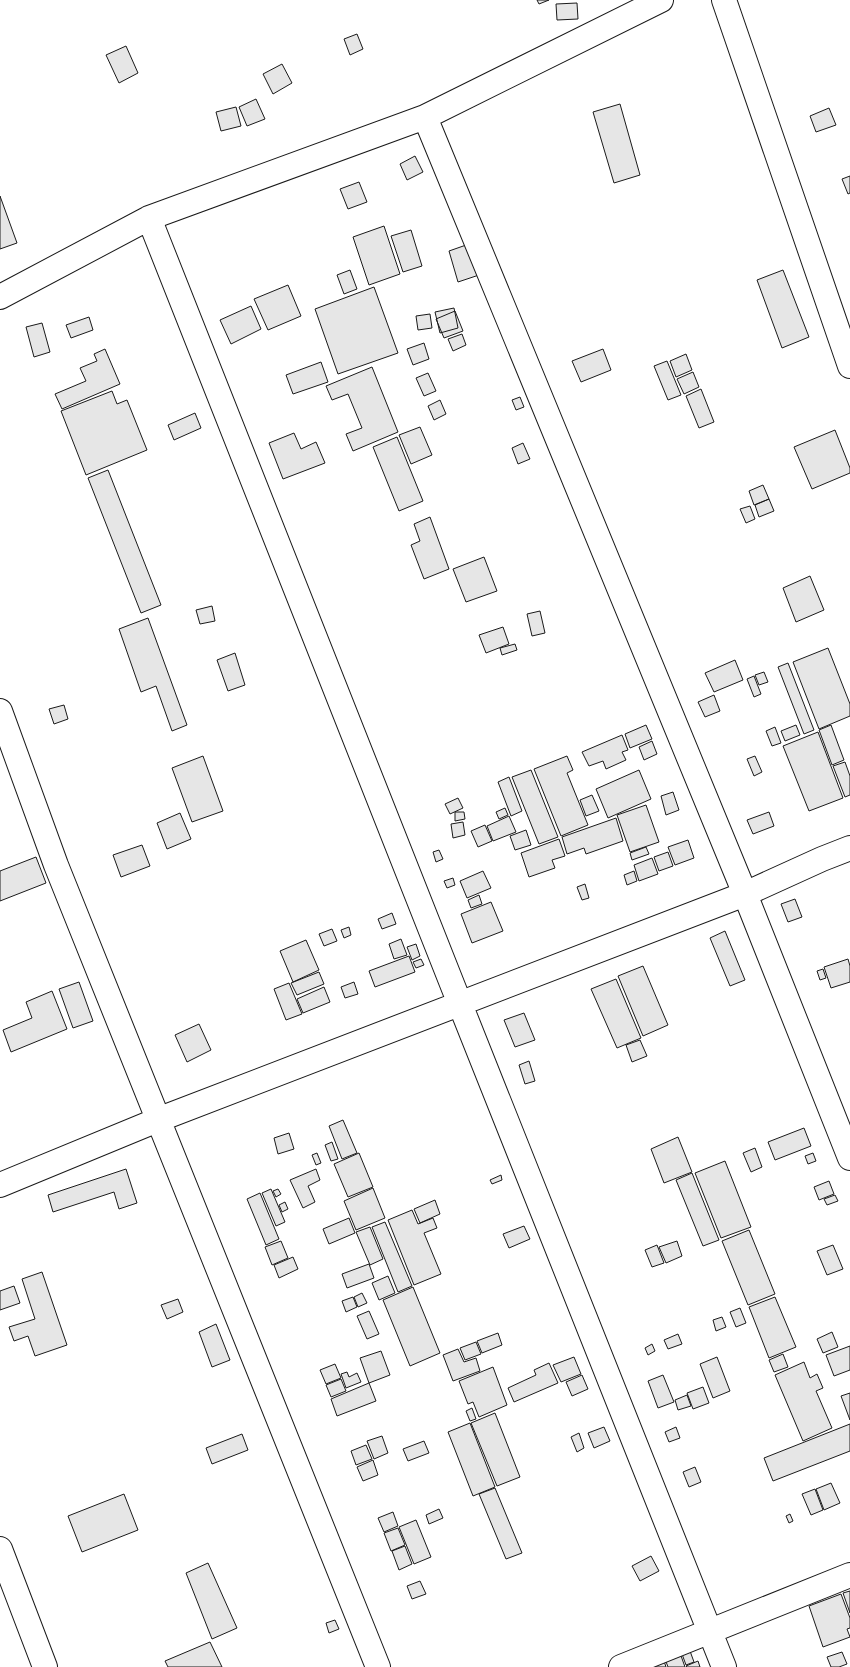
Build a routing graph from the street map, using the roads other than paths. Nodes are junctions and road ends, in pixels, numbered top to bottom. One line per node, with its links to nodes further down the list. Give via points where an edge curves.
1 (661, 0): 3 (street)
2 (724, 0): 6 (street)
3 (425, 117): 4 (street); 10 (street)
4 (149, 218): 5 (street); 11 (street)
5 (0, 297)
6 (850, 366)
7 (0, 710): 8 (street)
8 (4, 735): 12 (street)
9 (850, 848): 10 (street)
10 (745, 894): 11 (street); 13 (street)
11 (460, 1004): 12 (street); 17 (street)
12 (160, 1119): 14 (street); 19 (street)
13 (850, 1158)
14 (0, 1184)
15 (0, 1549): 18 (street)
16 (850, 1575): 17 (street)
17 (710, 1631): 20 (street); 21 (street)
18 (45, 1667)
19 (378, 1667)
20 (621, 1667)
21 (724, 1667)

